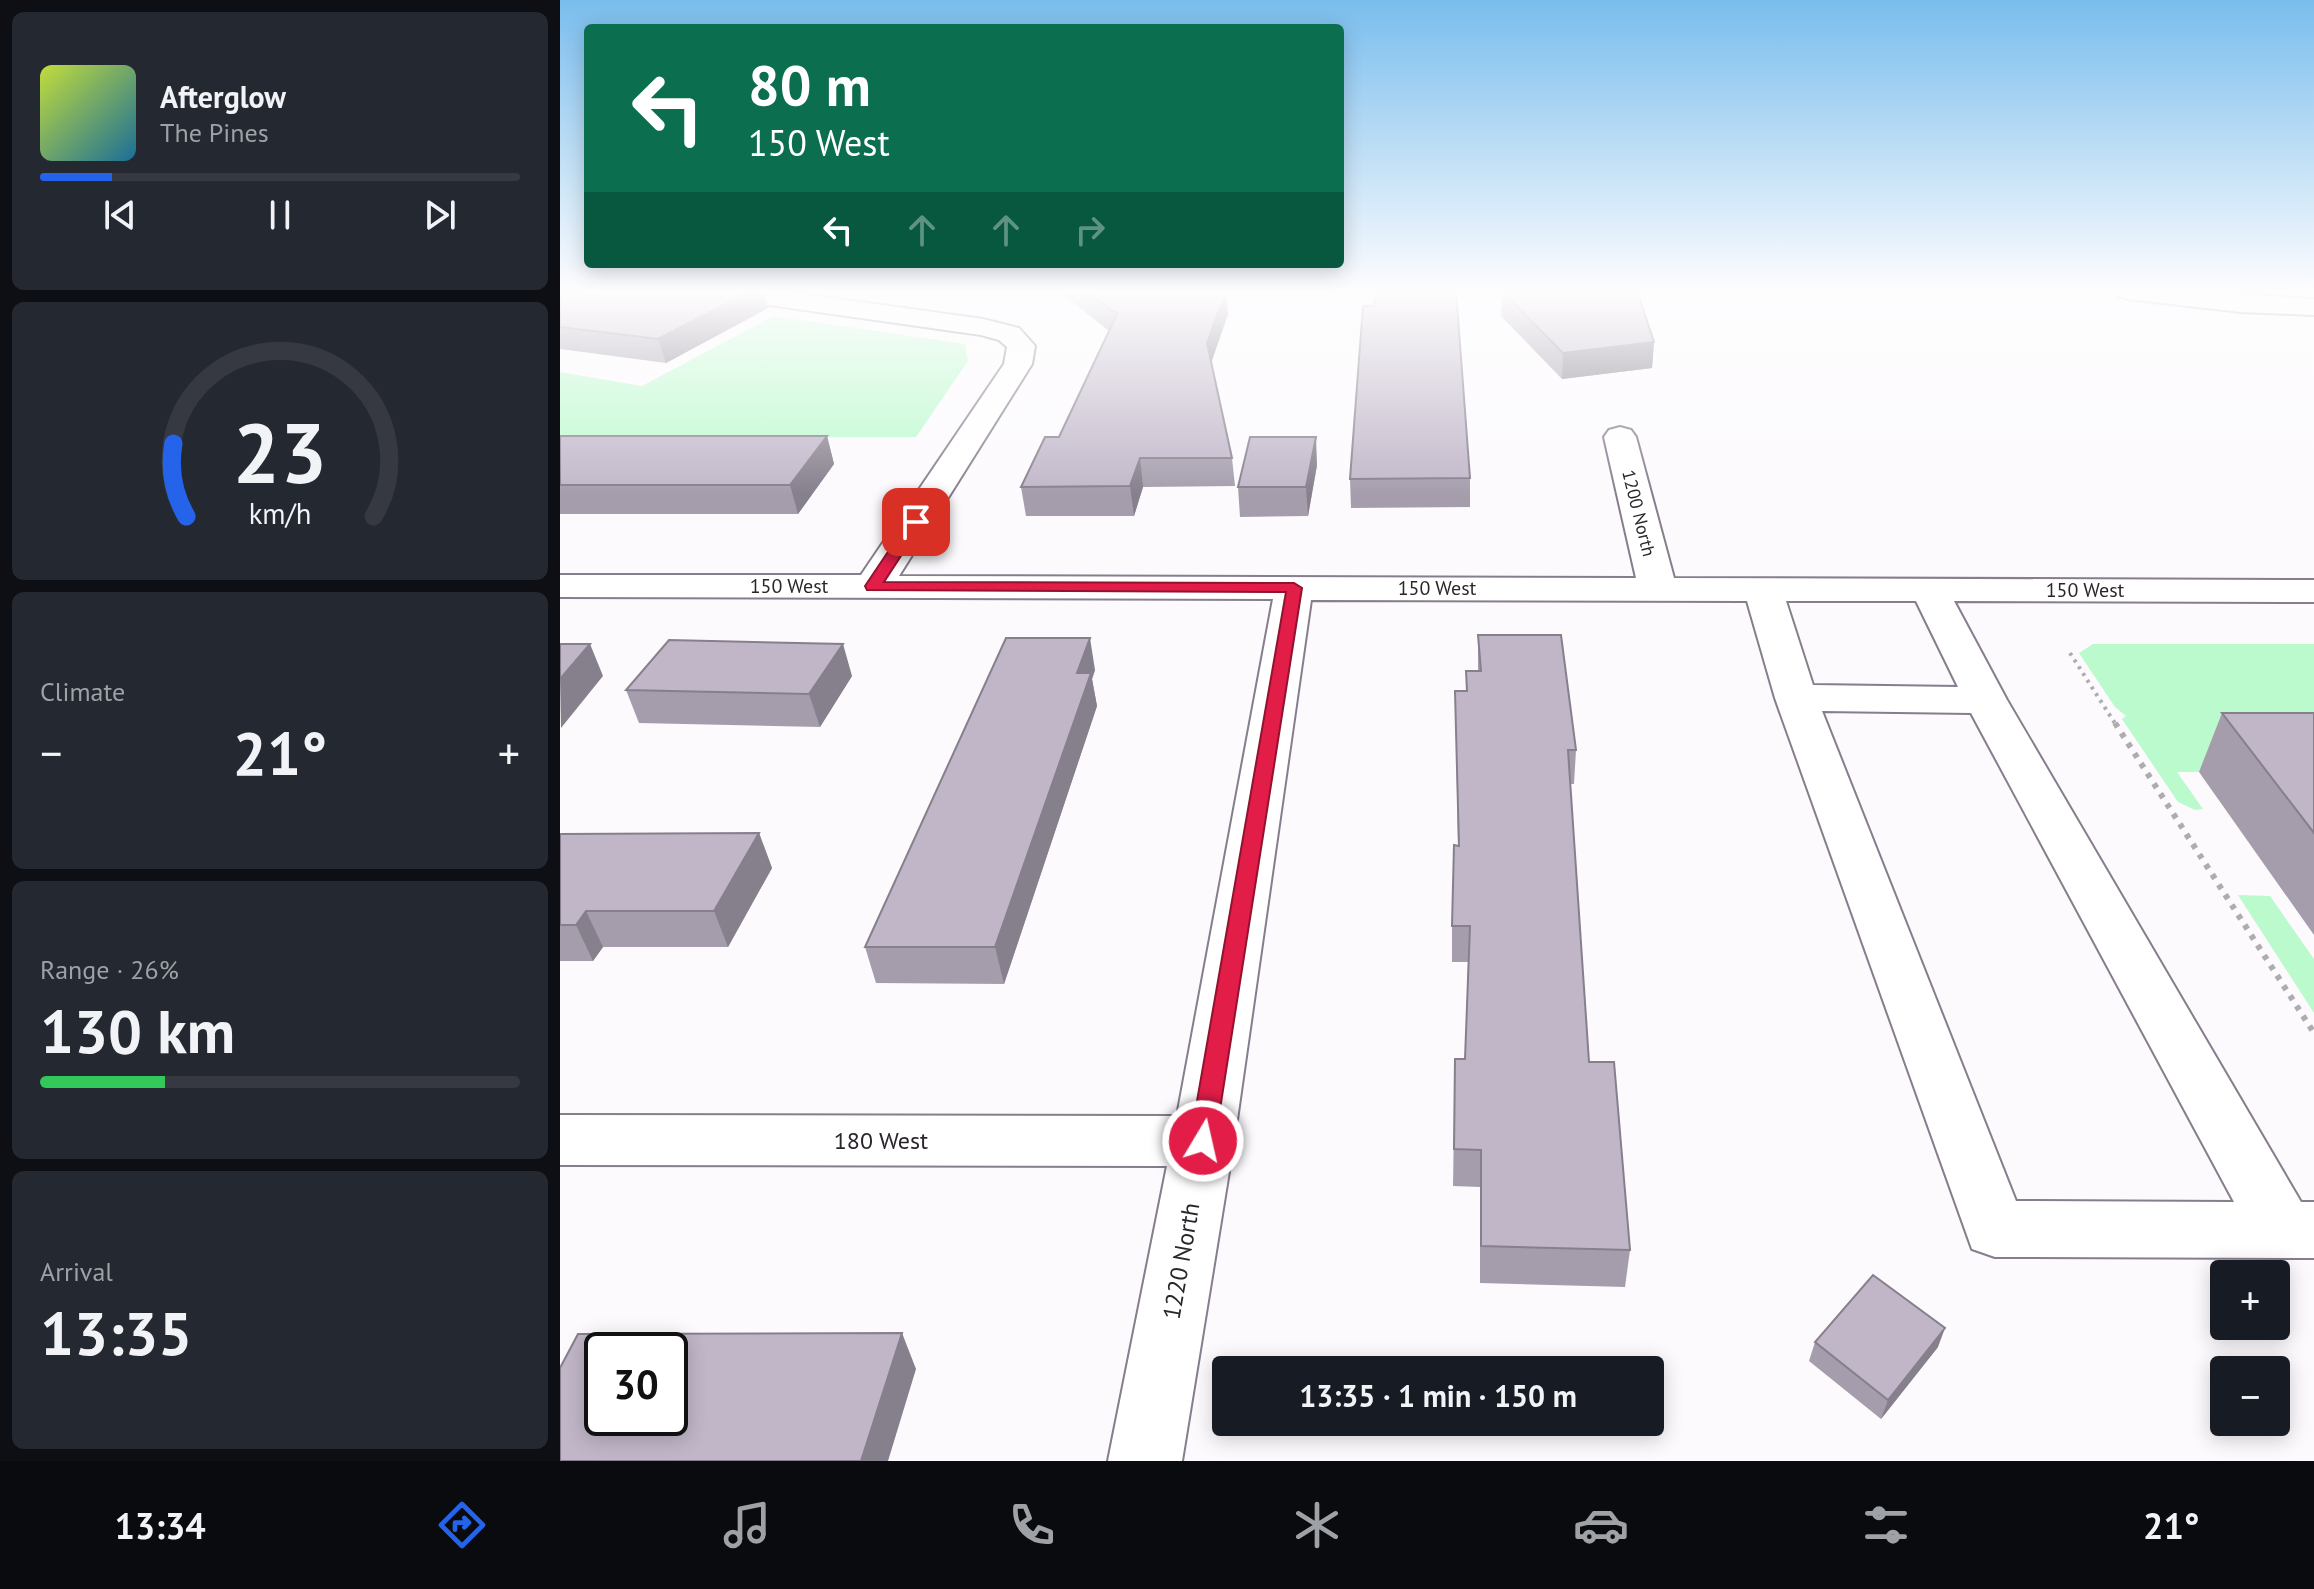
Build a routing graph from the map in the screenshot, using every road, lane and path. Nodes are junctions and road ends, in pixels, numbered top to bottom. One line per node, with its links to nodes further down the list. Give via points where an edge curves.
1 (1019, 359): 4 (street)
2 (1620, 437): 6 (street, 1200 North)
3 (560, 586): 4 (street, 150 West)
4 (873, 586): 5 (street, 150 West)
5 (1294, 588): 6 (street, 150 West); 15 (street, 1220 North)
6 (1658, 589): 7 (street, 150 West)
7 (1763, 590): 8 (street, 150 West); 11 (street)
8 (1929, 590): 9 (street, 150 West); 12 (street)
9 (2314, 591)
10 (2070, 653): 13 (path)
11 (1796, 698): 12 (street); 16 (street, via 1995,1229)
12 (1986, 700): 16 (street)
13 (2314, 1033)
14 (560, 1140): 15 (street, 180 West)
15 (1203, 1141): 17 (street, 1220 North)
16 (2298, 1230)
17 (1145, 1461)

